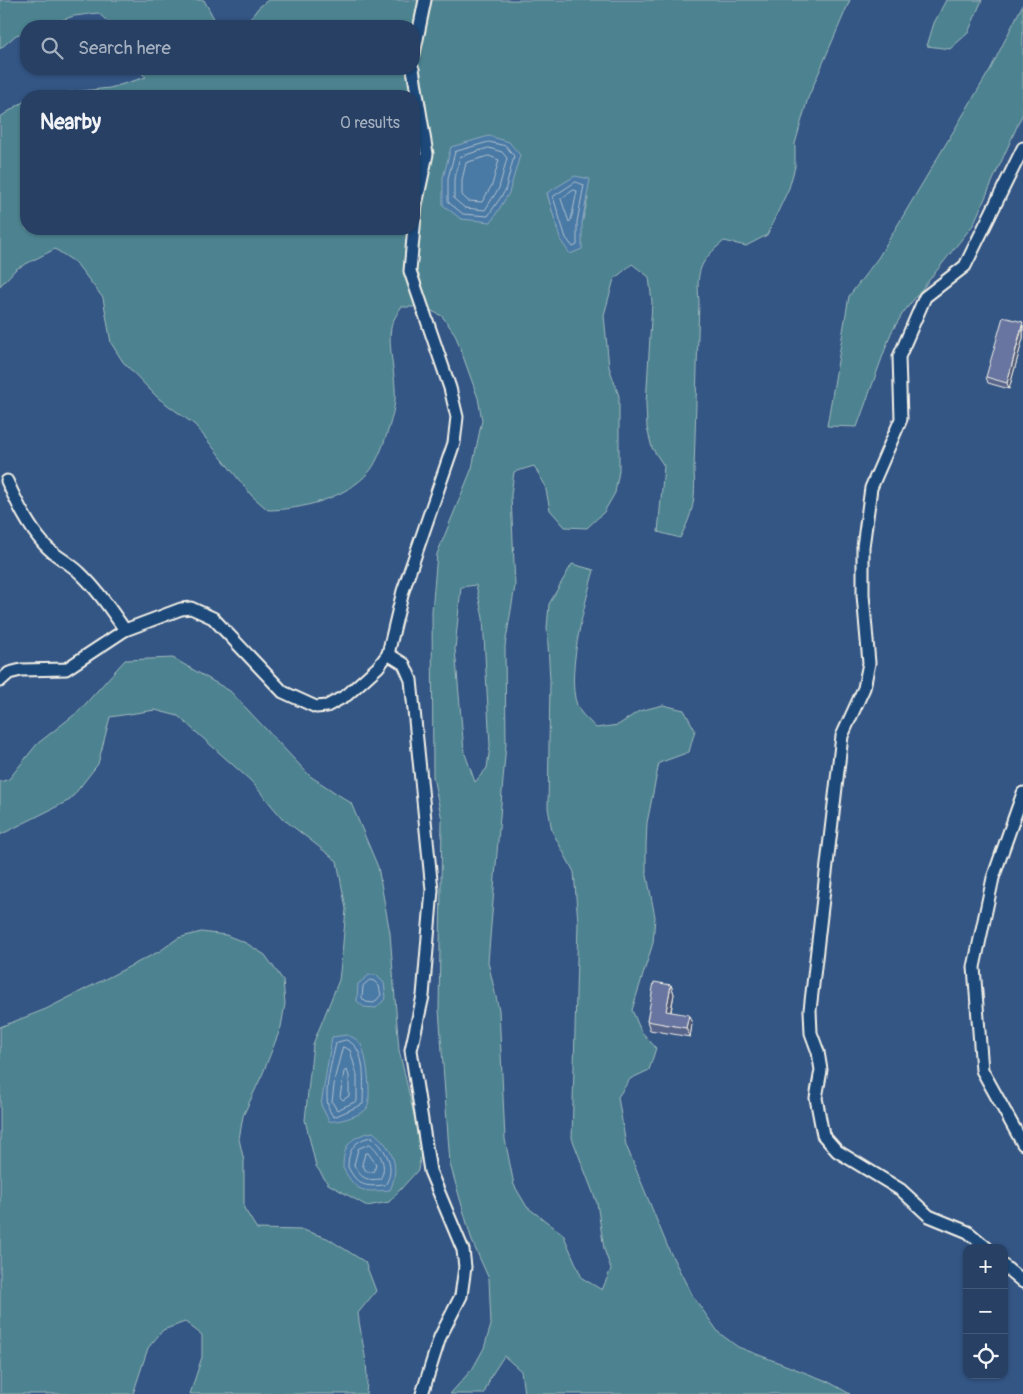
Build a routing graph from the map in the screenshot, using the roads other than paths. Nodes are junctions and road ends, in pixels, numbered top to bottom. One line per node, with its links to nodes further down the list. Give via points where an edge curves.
1 (425, 0): 2 (street)
2 (420, 25)
3 (415, 75): 4 (street)
4 (417, 90)
5 (420, 108): 7 (street, via 427,154)
6 (1023, 148): 15 (street, via 965,266 925,297 899,357 901,419 871,488 863,547 863,605 869,663 864,688 842,736 810,1010 810,1033 821,1070 816,1098 823,1135 837,1151 901,1190 928,1216 968,1232)
7 (420, 186)
8 (413, 235): 11 (street, via 410,271 457,417 454,443 403,591)
9 (7, 481): 10 (street, via 42,542 96,589)
10 (125, 630): 11 (street, via 191,608 213,618 283,692 316,707 327,706 347,695); 12 (street, via 66,669 21,670 9,673)
11 (388, 654): 18 (street, via 404,664 411,680 432,890 423,996 411,1050 430,1171 463,1250 465,1267 461,1296 440,1337)
12 (0, 681)
13 (1023, 793): 14 (street, via 993,878 974,967 982,1070)
14 (1023, 1144)
15 (982, 1244)
16 (1008, 1269): 17 (street)
17 (1023, 1282)
18 (422, 1394)

